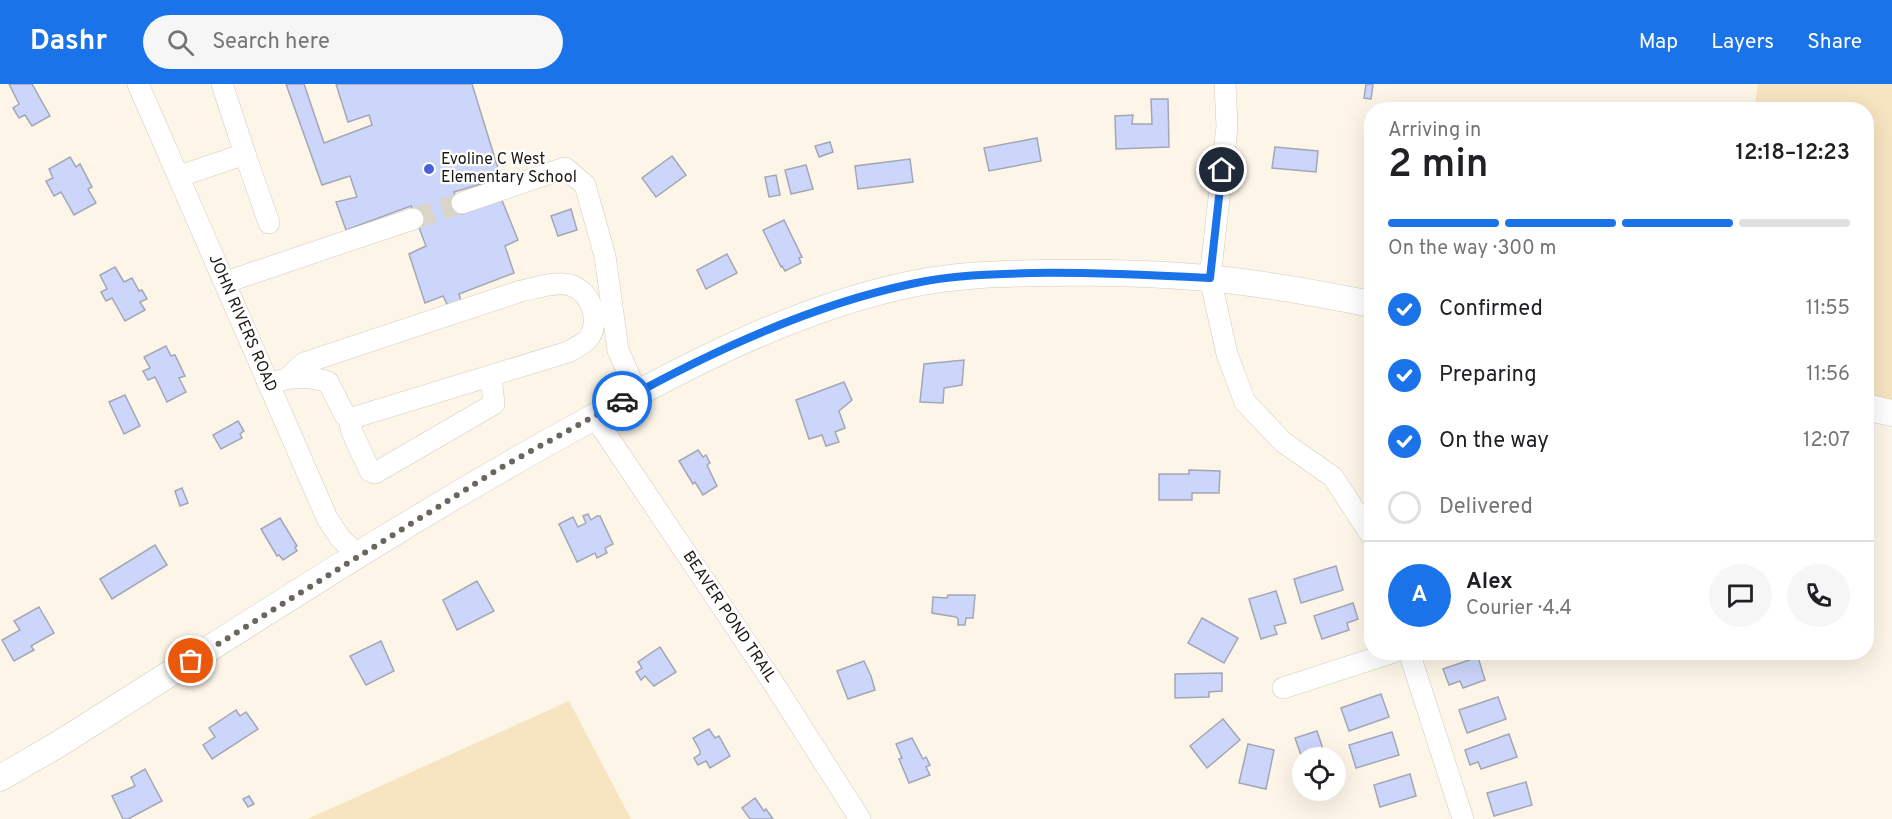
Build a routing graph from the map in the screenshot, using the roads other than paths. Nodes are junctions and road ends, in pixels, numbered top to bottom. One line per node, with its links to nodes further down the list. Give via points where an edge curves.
1 (138, 84): 5 (street, JOHN RIVERS ROAD)
2 (222, 84): 4 (street)
3 (1225, 84): 9 (street, via 1227,127)
4 (245, 154): 5 (street); 8 (street)
5 (180, 176): 10 (street, JOHN RIVERS ROAD)
6 (462, 203): 14 (street, via 565,168 585,185 604,256 618,350)
7 (413, 219): 10 (street)
8 (269, 223)
9 (1210, 278): 11 (main road); 14 (main road, via 1104,272 984,274 913,283 832,306 730,347); 19 (street, via 1227,354 1245,402 1283,442 1333,477)
10 (226, 282): 13 (street, JOHN RIVERS ROAD)
11 (1364, 303)
12 (491, 376): 13 (street, via 568,352 588,339 594,324 593,308 585,296 573,286 557,284 521,291 304,363); 18 (street); 18 (street, via 494,404 375,473 370,471)
13 (279, 380): 18 (street, via 310,377 328,381); 20 (street, JOHN RIVERS ROAD, via 327,518)
14 (637, 393): 17 (main road)
15 (1874, 409): 16 (main road)
16 (1892, 413)
17 (594, 416): 20 (main road); 25 (street, BEAVER POND TRAIL)
18 (349, 419)
19 (1364, 524)
20 (359, 555): 24 (main road)
21 (1369, 660): 23 (street)
22 (1412, 660): 26 (street)
23 (1283, 687)
24 (0, 778)
25 (860, 819)
26 (1463, 819)

